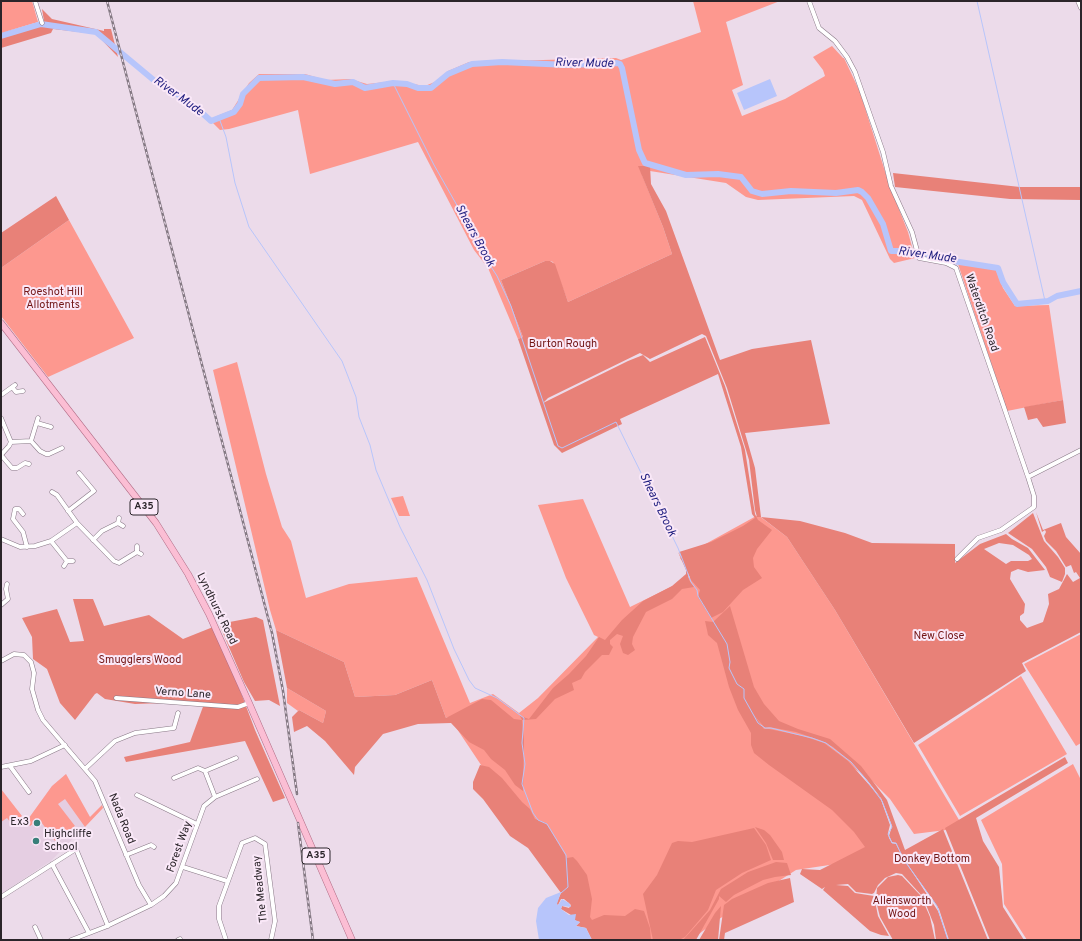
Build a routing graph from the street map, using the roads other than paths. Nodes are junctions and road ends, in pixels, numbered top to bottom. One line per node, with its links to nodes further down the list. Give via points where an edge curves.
1 (35, 1): 5 (street)
2 (809, 1): 22 (street, Waterditch Road, via 819,28 834,41 855,72 883,152 891,186 912,232 919,258 946,263 956,268)
3 (1078, 1): 4 (street)
4 (1081, 8)
5 (42, 23)
6 (1, 323): 47 (main road, Lyndhurst Road / A35, via 163,533 209,614)
7 (23, 391): 8 (street, via 16,392 13,386)
8 (1, 395)
9 (1, 418): 12 (street)
10 (38, 418): 11 (street)
11 (38, 423): 13 (street); 14 (street)
12 (3, 427): 15 (street)
13 (51, 427)
14 (31, 441): 15 (street); 16 (street, via 46,454)
15 (11, 442): 18 (street)
16 (62, 448)
17 (1081, 450): 22 (street)
18 (1, 455): 19 (street, via 12,468 17,468 24,460)
19 (29, 464)
20 (79, 473): 23 (street)
21 (88, 473): 23 (street)
22 (1028, 477): 36 (street, via 1034,496 1034,507 1001,530 978,538)
23 (83, 478): 25 (street, via 92,488 93,494)
24 (52, 492): 25 (street)
25 (68, 511): 28 (street)
26 (23, 514): 35 (street, via 19,509 15,509 13,520 23,532)
27 (119, 518): 29 (street)
28 (77, 523): 32 (street); 33 (street)
29 (118, 523): 30 (street); 32 (street, via 102,531)
30 (123, 526)
31 (1, 539): 35 (street, via 12,545)
32 (93, 540): 39 (street)
33 (50, 541): 35 (street); 38 (street)
34 (137, 546): 39 (street, via 139,553)
35 (27, 547)
36 (957, 559)
37 (73, 561): 38 (street)
38 (67, 562): 40 (street)
39 (119, 563): 41 (street)
40 (64, 566)
41 (120, 569)
42 (7, 584): 43 (street)
43 (3, 589): 44 (street, via 8,599)
44 (1, 605)
45 (1, 661): 49 (street, Nada Road, via 14,654 24,655 31,662 34,673 32,689 38,710 43,720)
46 (116, 698): 47 (street, Verno Lane, via 238,706)
47 (249, 702): 75 (main road, Lyndhurst Road / A35)
48 (178, 713): 53 (street, via 174,728 135,733 115,741)
49 (65, 745): 51 (street, via 31,761); 53 (street, Nada Road)
50 (236, 758): 54 (street)
51 (10, 766): 52 (street); 57 (street)
52 (1, 767)
53 (86, 768): 62 (street, Nada Road, via 99,790)
54 (205, 771): 55 (street, via 198,768); 59 (street)
55 (174, 778)
56 (257, 779): 59 (street, Forest Way)
57 (29, 792)
58 (137, 795): 60 (street)
59 (215, 797): 60 (street, Forest Way, via 204,806)
60 (198, 824): 64 (street, Forest Way)
61 (152, 845): 62 (street)
62 (126, 855): 67 (street, Nada Road)
63 (52, 864): 66 (street); 68 (street, via 76,849); 70 (street)
64 (183, 867): 65 (street); 67 (street, Forest Way, via 176,883)
65 (227, 881): 73 (street, The Meadway, via 218,912); 74 (street, The Meadway, via 242,843 255,838 265,844 275,921)
66 (1, 897)
67 (151, 905): 68 (street, Forest Way)
68 (108, 926): 70 (street, Forest Way)
69 (35, 927): 71 (street)
70 (89, 933): 72 (street, Forest Way)
71 (41, 940)
72 (71, 940)
73 (226, 940)
74 (271, 940)
75 (352, 940)

